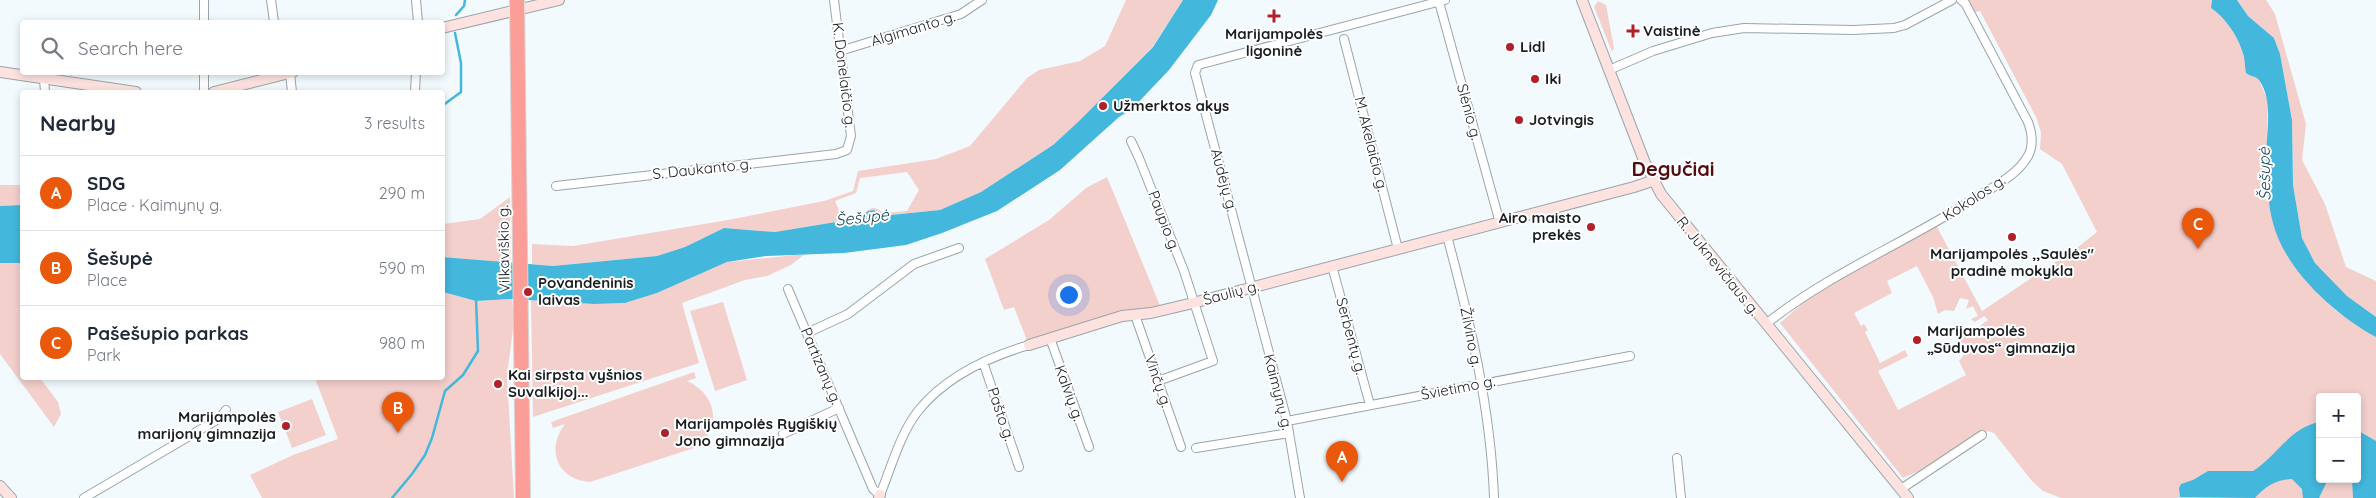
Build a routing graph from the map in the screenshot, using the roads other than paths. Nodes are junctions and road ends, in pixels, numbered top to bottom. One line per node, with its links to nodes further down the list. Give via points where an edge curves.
1 (204, 0): 12 (street)
2 (271, 0): 13 (street)
3 (416, 0): 14 (street)
4 (559, 0): 11 (street)
5 (834, 0): 17 (street, K. Donelaičio g.)
6 (982, 0): 17 (street, Algimanto g., via 961,14)
7 (1583, 0): 18 (street, R. Juknevičiaus g.)
8 (1952, 0): 18 (street, via 1894,28 1744,28 1712,33 1653,51)
9 (1961, 0): 44 (street, Kokolos g., via 2028,122 2032,143 2027,158 2005,179 1946,217 1830,280)
10 (1442, 1): 35 (street, Slėnio g.); 40 (street, Audėjų g., via 1198,65 1192,75)
11 (517, 5): 15 (street); 69 (highway, Vilkaviškio g.)
12 (204, 20)
13 (274, 20)
14 (418, 20)
15 (445, 27)
16 (1344, 39): 38 (street, M. Akelaičio g.)
17 (840, 51): 32 (street, K. Donelaičio g., via 851,136)
18 (1609, 70): 33 (street, R. Juknevičiaus g.)
19 (0, 72): 24 (street)
20 (204, 75): 27 (street)
21 (279, 75): 28 (street)
22 (291, 75): 29 (street)
23 (416, 75): 30 (street)
24 (44, 79): 25 (street); 26 (street)
25 (45, 90)
26 (122, 90)
27 (204, 90)
28 (222, 90)
29 (292, 90)
30 (415, 90)
31 (1130, 141): 42 (street, Paupio g., via 1184,271)
32 (847, 150): 34 (street, S. Daukanto g., via 836,154)
33 (1652, 180): 35 (street, Šaulių g.); 44 (street, R. Juknevičiaus g.)
34 (556, 186)
35 (1500, 223): 36 (street, Šaulių g.)
36 (1447, 236): 38 (street, Šaulių g.); 51 (street, Žilvino g., via 1466,307)
37 (959, 248): 45 (street, via 914,264 848,314)
38 (1398, 249): 39 (street, Šaulių g.)
39 (1332, 266): 40 (street, Šaulių g.); 52 (street, Serbentų g.)
40 (1253, 288): 42 (street, Šaulių g.); 55 (street, Kaimynų g.)
41 (788, 289): 45 (street, Partizanų g.)
42 (1193, 303): 43 (street, Šaulių g.); 50 (street, Paupio g., via 1213,361)
43 (1135, 315): 46 (street, Šaulių g.); 50 (street, Vinčų g.)
44 (1766, 324): 65 (street, R. Juknevičiaus g.)
45 (807, 333): 53 (street, Partizanų g.)
46 (1050, 338): 47 (street, Šaulių g.); 60 (street, Kalvių g.)
47 (1029, 345): 49 (street, Šaulių g.)
48 (1630, 356): 51 (street, Švietimo g.)
49 (983, 362): 63 (street, Pašto g.); 66 (street, Šaulių g., via 968,368 918,410 907,428)
50 (1158, 381): 59 (street, Vinčų g.)
51 (1480, 384): 52 (street, Švietimo g.); 71 (street, Žilvino g., via 1493,456)
52 (1370, 405): 55 (street, Švietimo g.)
53 (839, 408): 57 (street); 66 (street, Partizanų g., via 872,489)
54 (226, 410): 68 (street, via 220,418)
55 (1286, 421): 56 (street, Kaimynų g.)
56 (1289, 433): 61 (street); 70 (street, Kaimynų g.)
57 (783, 434)
58 (1982, 435): 65 (street)
59 (1180, 447)
60 (1089, 448)
61 (1196, 448)
62 (1677, 458): 72 (street)
63 (1019, 467)
64 (0, 486): 67 (street)
65 (1901, 489): 73 (street, R. Juknevičiaus g.)
66 (879, 496)
67 (11, 498)
68 (84, 498)
69 (523, 498)
70 (1300, 498)
71 (1494, 498)
72 (1681, 498)
73 (1908, 498)

